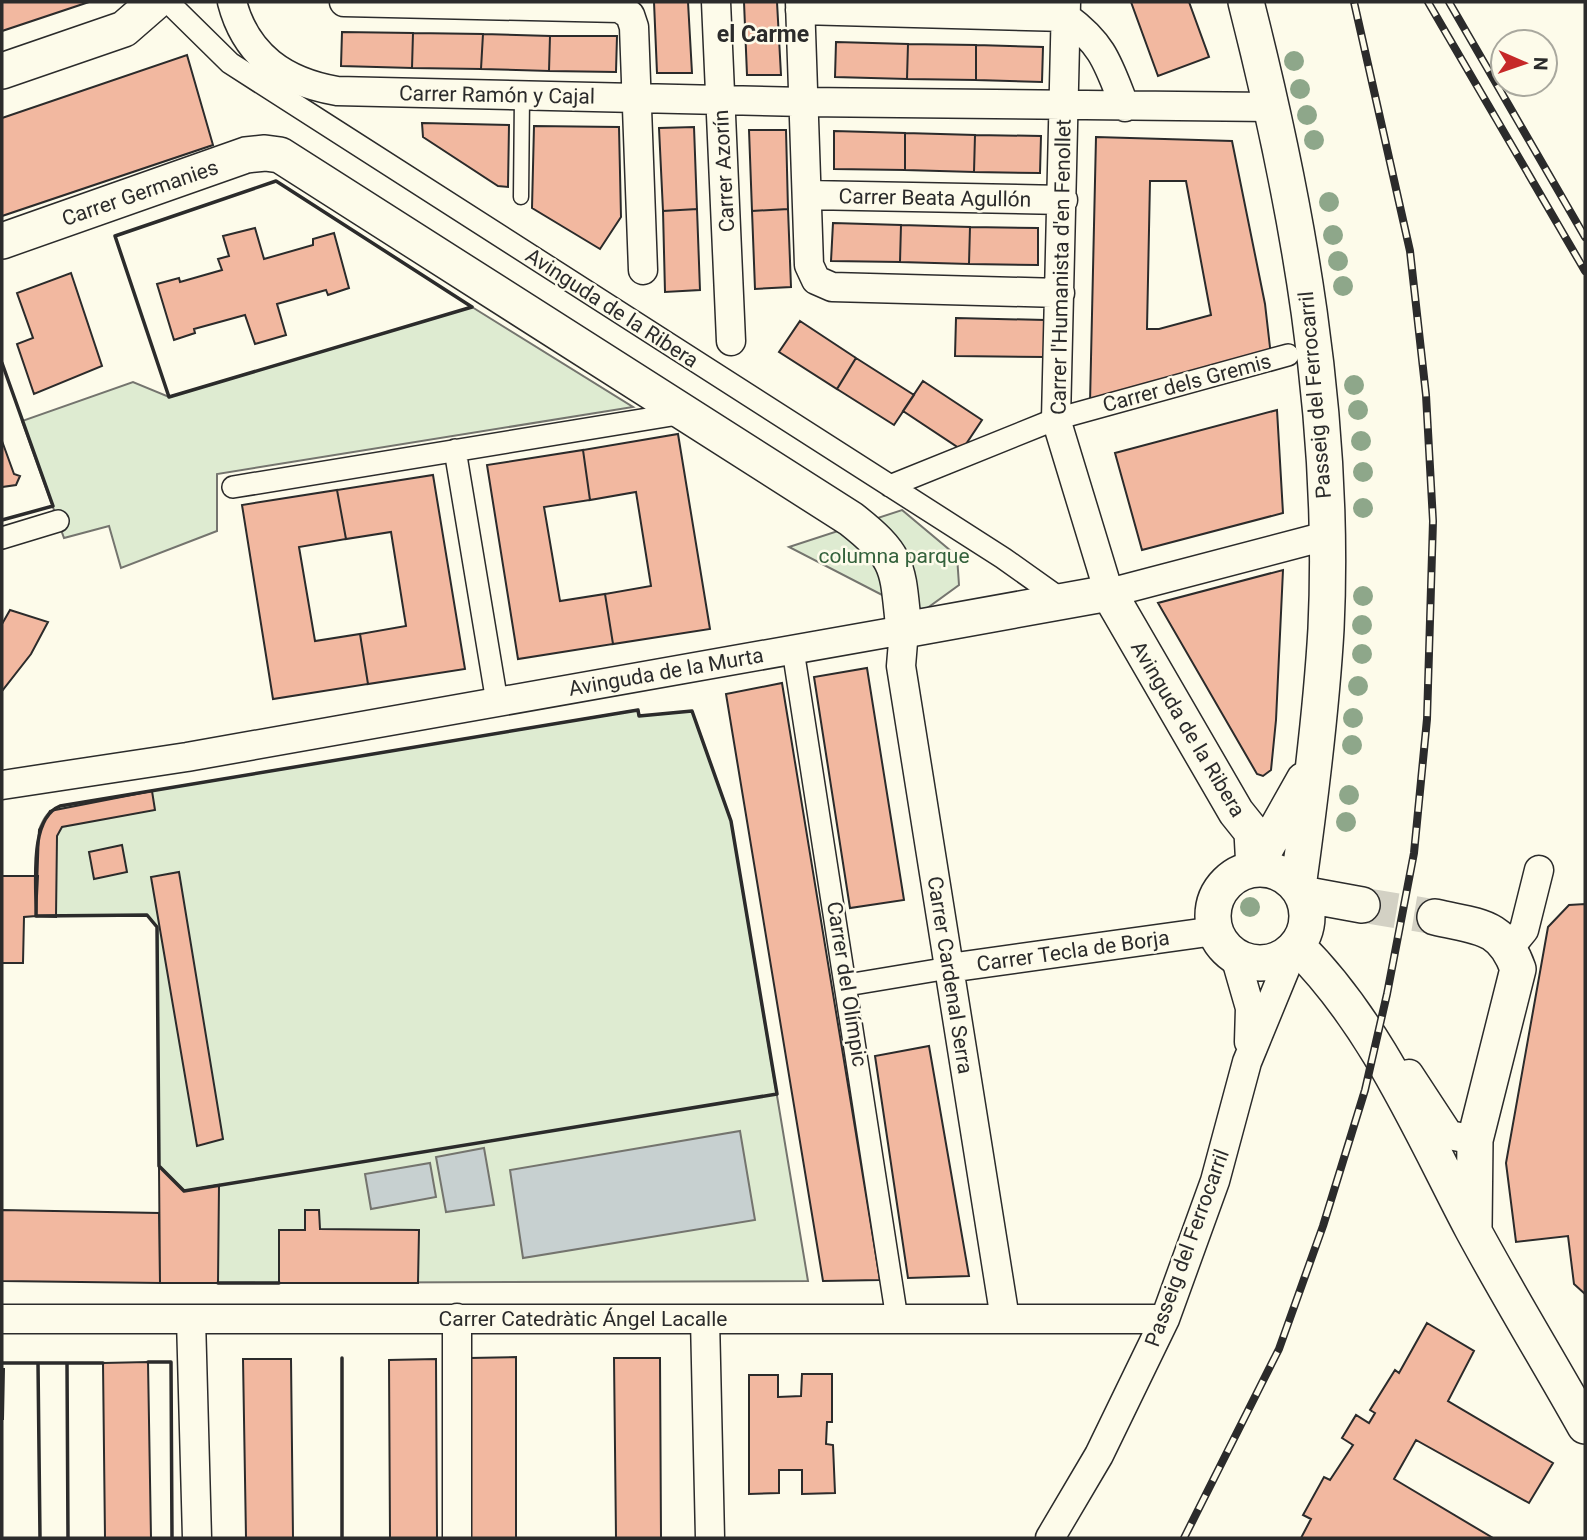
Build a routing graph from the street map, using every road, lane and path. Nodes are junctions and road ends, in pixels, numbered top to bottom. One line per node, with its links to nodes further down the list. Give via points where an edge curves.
1 (155, 2): 9 (street, via 124,29)
2 (168, 2): 28 (street, Avinguda de la Ribera, via 230,63)
3 (232, 2): 10 (street, Carrer Ramón y Cajal, via 250,43 266,60 306,85 337,91)
4 (344, 2): 11 (street, via 619,8 630,15 635,27)
5 (716, 2): 12 (street, Carrer Azorín)
6 (1246, 2): 16 (street, Passeig del Ferrocarril)
7 (800, 6): 8 (street); 13 (street)
8 (1066, 9): 14 (street, Carrer l'Humanista d'en Fenollet); 15 (street, via 1103,52)
9 (2, 71)
10 (522, 96): 11 (street, Carrer Ramón y Cajal); 18 (lane)
11 (637, 99): 12 (street, Carrer Ramón y Cajal); 21 (street)
12 (720, 99): 13 (street, Carrer Ramón y Cajal); 23 (street, Carrer Azorín)
13 (804, 102): 14 (street, Carrer Ramón y Cajal); 17 (street)
14 (1064, 106): 15 (street, Carrer Ramón y Cajal); 19 (street, Carrer l'Humanista d'en Fenollet)
15 (1125, 107): 16 (street, Carrer Ramón y Cajal)
16 (1271, 107): 31 (street, Passeig del Ferrocarril, via 1315,347)
17 (807, 195): 19 (street, Carrer Beata Agullón); 22 (street, via 809,265 816,280 832,287)
18 (521, 197)
19 (1063, 200): 22 (street, Carrer l'Humanista d'en Fenollet)
20 (2, 241): 25 (street, Carrer Germanies, via 246,155 280,155)
21 (643, 270)
22 (1060, 293): 26 (street, Carrer l'Humanista d'en Fenollet)
23 (731, 341)
24 (1288, 355): 26 (street, Carrer dels Gremis)
25 (686, 412): 27 (street); 35 (street, via 882,544 895,563)
26 (1056, 419): 28 (street, Carrer dels Gremis); 33 (street, Carrer l'Humanista d'en Fenollet)
27 (455, 450): 29 (street); 37 (street)
28 (890, 486): 34 (street, Avinguda de la Ribera)
29 (233, 487)
30 (58, 522): 32 (street)
31 (1326, 536): 33 (street, Avinguda de la Murta); 38 (street, Passeig del Ferrocarril, via 1326,628)
32 (2, 538)
33 (1109, 593): 34 (street, Avinguda de la Murta); 40 (street, Avinguda de la Ribera, via 1252,832)
34 (1065, 601): 35 (street, Avinguda de la Murta)
35 (904, 631): 36 (street, Avinguda de la Murta); 48 (street, Carrer Cardenal Serra, via 901,666)
36 (793, 650): 37 (street, Avinguda de la Murta); 49 (street, Carrer del Olímpic)
37 (497, 702): 39 (street, Avinguda de la Murta)
38 (1317, 751): 40 (street, Passeig del Ferrocarril, via 1297,796); 42 (street, Passeig del Ferrocarril)
39 (2, 785)
40 (1254, 869): 42 (street, via 1279,872); 45 (street, Passeig del Ferrocarril, via 1240,873 1220,891 1213,918)
41 (1539, 870): 46 (street, via 1524,930)
42 (1300, 891): 43 (street); 47 (street, Passeig del Ferrocarril, via 1307,920)
43 (1362, 905)
44 (1435, 916): 46 (street, via 1492,931)
45 (1225, 944): 47 (street, via 1250,962 1266,963); 48 (street, Carrer Tecla de Borja); 50 (street, Passeig del Ferrocarril, via 1250,1008)
46 (1510, 947): 52 (street, via 1518,970)
47 (1295, 948): 50 (street, Passeig del Ferrocarril); 51 (street, via 1323,971)
48 (948, 968): 49 (street, Carrer Tecla de Borja); 59 (street, Carrer Cardenal Serra)
49 (847, 985): 58 (street, Carrer del Olímpic)
50 (1247, 1062): 60 (street, Passeig del Ferrocarril, via 1215,1181)
51 (1389, 1069): 52 (street, via 1411,1074 1449,1135); 53 (street)
52 (1475, 1140): 53 (street)
53 (1474, 1231): 61 (street)
54 (457, 1318): 56 (street, Carrer Catedràtic Ángel Lacalle); 57 (street, Carrer Catedràtic Ángel Lacalle); 63 (street)
55 (2, 1319): 56 (street, Carrer Catedràtic Ángel Lacalle)
56 (191, 1319): 62 (street)
57 (705, 1319): 58 (street, Carrer Catedràtic Ángel Lacalle); 64 (street)
58 (897, 1319): 59 (street, Carrer Catedràtic Ángel Lacalle)
59 (1005, 1319): 60 (street, Carrer Catedràtic Ángel Lacalle)
60 (1165, 1319): 65 (street, Passeig del Ferrocarril, via 1099,1455)
61 (1585, 1426)
62 (197, 1538)
63 (457, 1538)
64 (710, 1538)
65 (1050, 1538)

